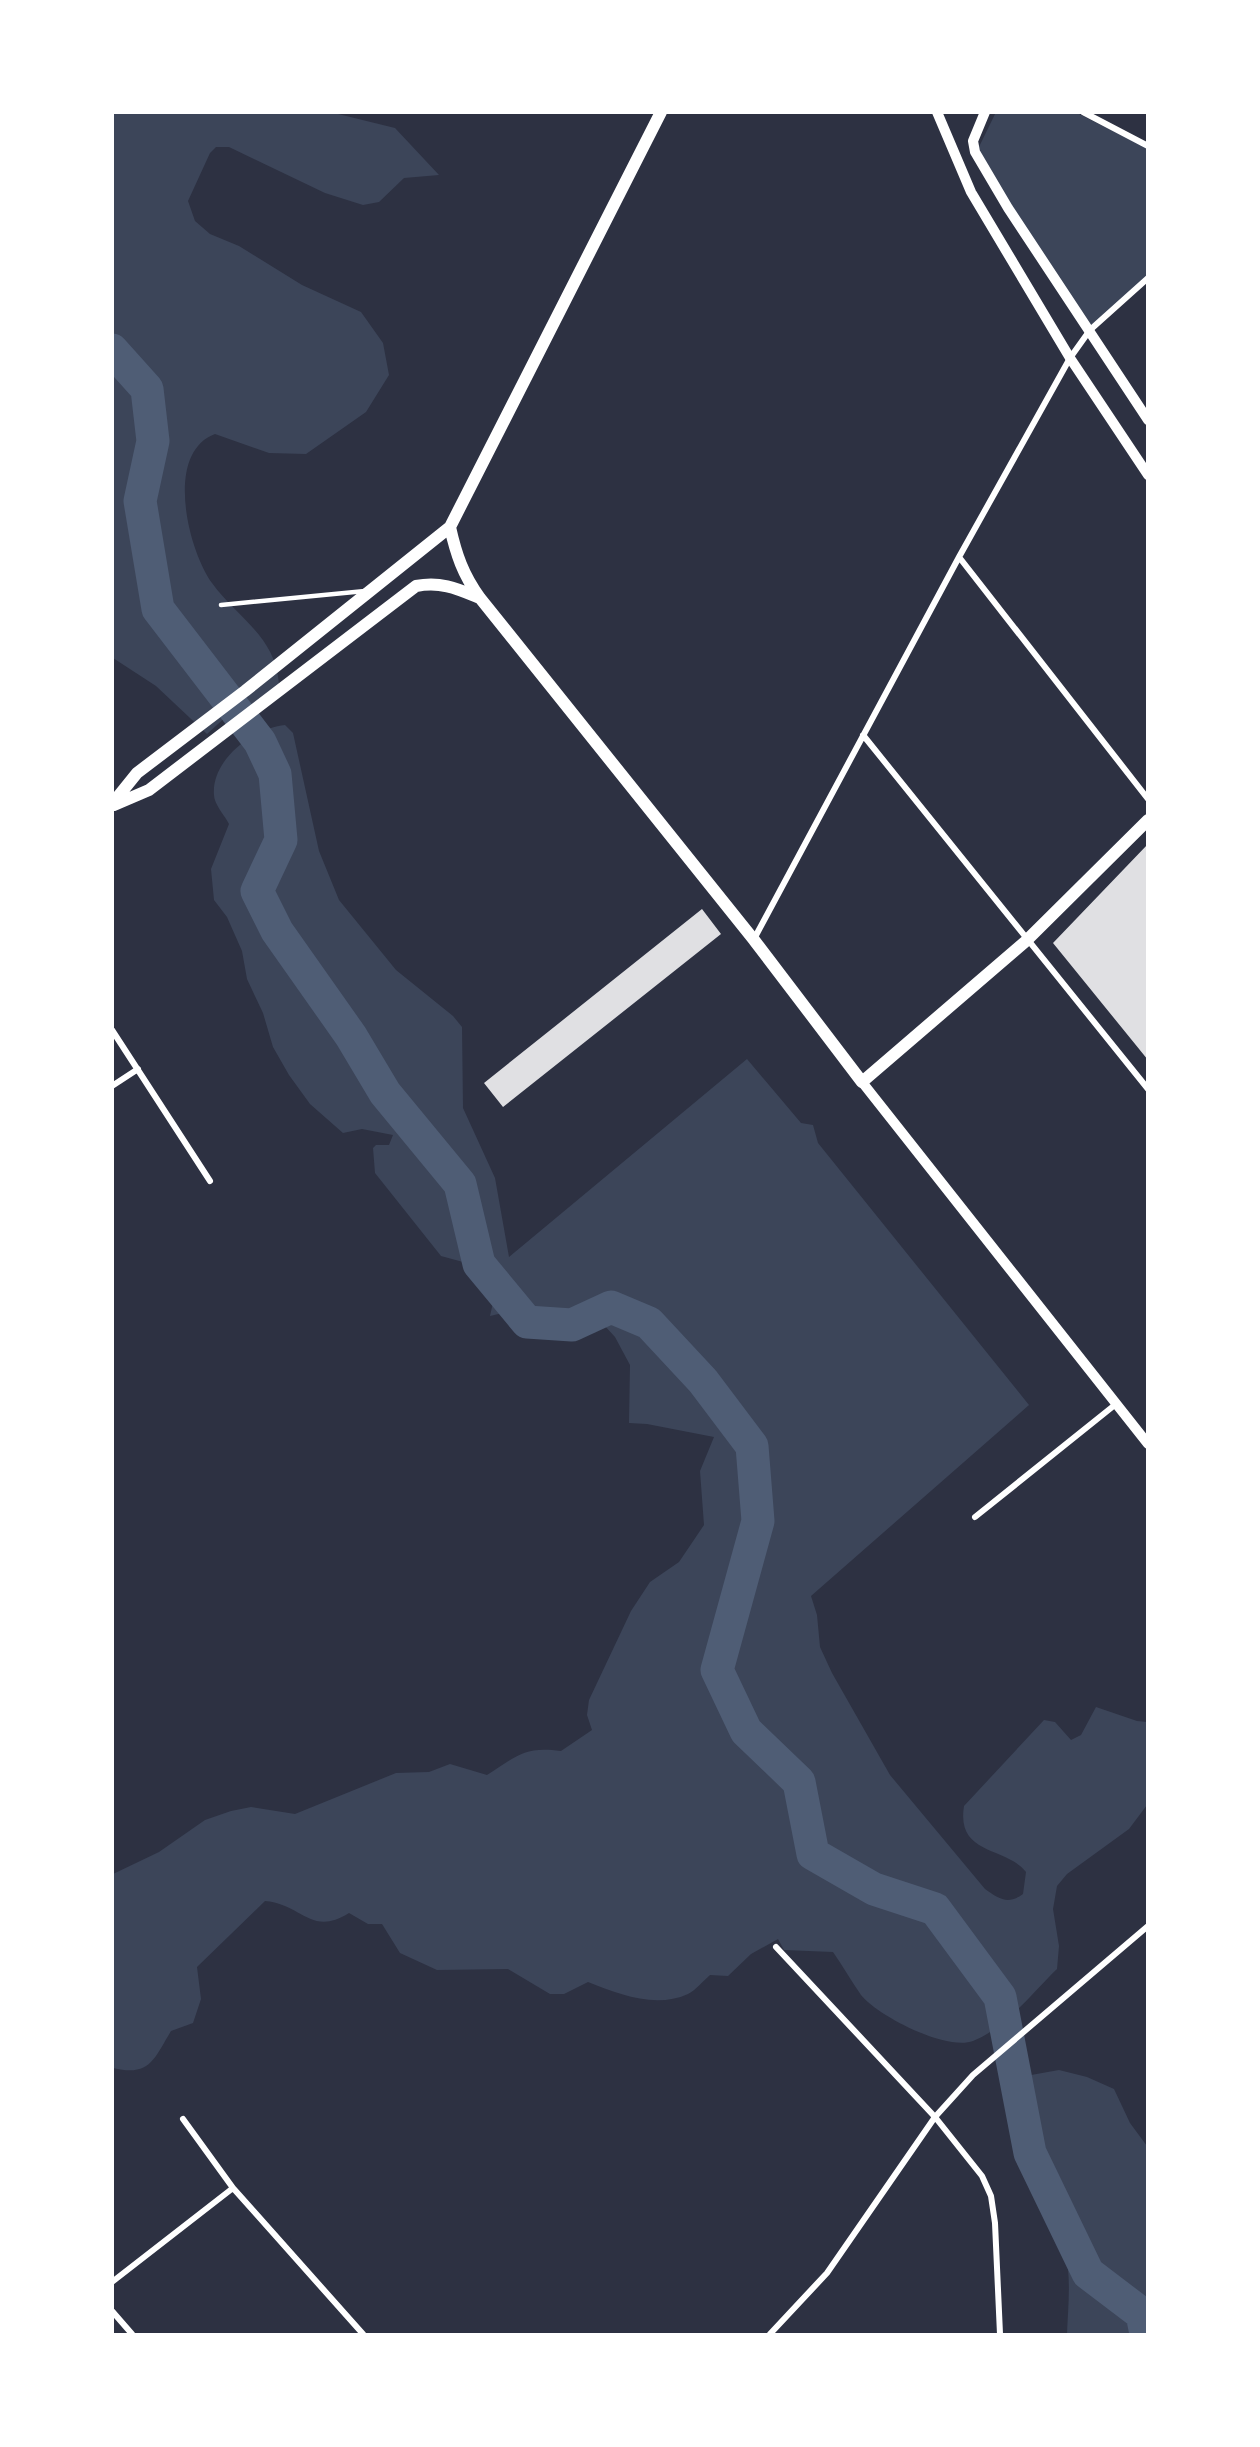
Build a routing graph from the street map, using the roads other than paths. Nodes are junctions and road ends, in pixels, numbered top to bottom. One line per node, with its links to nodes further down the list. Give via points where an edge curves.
1 (661, 112): 11 (main road)
2 (937, 112): 8 (street, via 970,192)
3 (985, 112): 7 (street, via 973,141 975,152)
4 (1083, 112): 5 (street)
5 (1148, 146)
6 (1148, 279): 7 (street)
7 (1090, 330): 8 (street); 9 (street)
8 (1070, 358): 10 (street); 12 (street)
9 (1148, 420)
10 (1148, 475)
11 (450, 527): 13 (main road); 14 (main road, via 465,578)
12 (959, 557): 16 (street); 17 (street)
13 (371, 591): 15 (lane); 18 (main road, via 137,773)
14 (480, 598): 18 (main road, via 448,585 416,586 149,790); 20 (main road)
15 (221, 605)
16 (863, 735): 20 (street); 21 (street)
17 (1148, 799)
18 (112, 804)
19 (1148, 820): 21 (main road)
20 (754, 940): 24 (main road)
21 (1026, 941): 24 (main road); 26 (street)
22 (112, 1030): 23 (street)
23 (138, 1069): 25 (street); 27 (street)
24 (862, 1082): 28 (street)
25 (112, 1086)
26 (1148, 1089)
27 (210, 1181)
28 (1116, 1404): 29 (street); 30 (street)
29 (1148, 1444)
30 (975, 1517)
31 (1148, 1926): 33 (street, via 973,2074)
32 (776, 1947): 33 (street)
33 (935, 2117): 40 (street, via 826,2273); 41 (street, via 982,2176 991,2196)
34 (183, 2119): 35 (street)
35 (233, 2188): 36 (street); 39 (street)
36 (112, 2282)
37 (112, 2311): 38 (street)
38 (132, 2334)
39 (363, 2334)
40 (770, 2334)
41 (1000, 2334)

